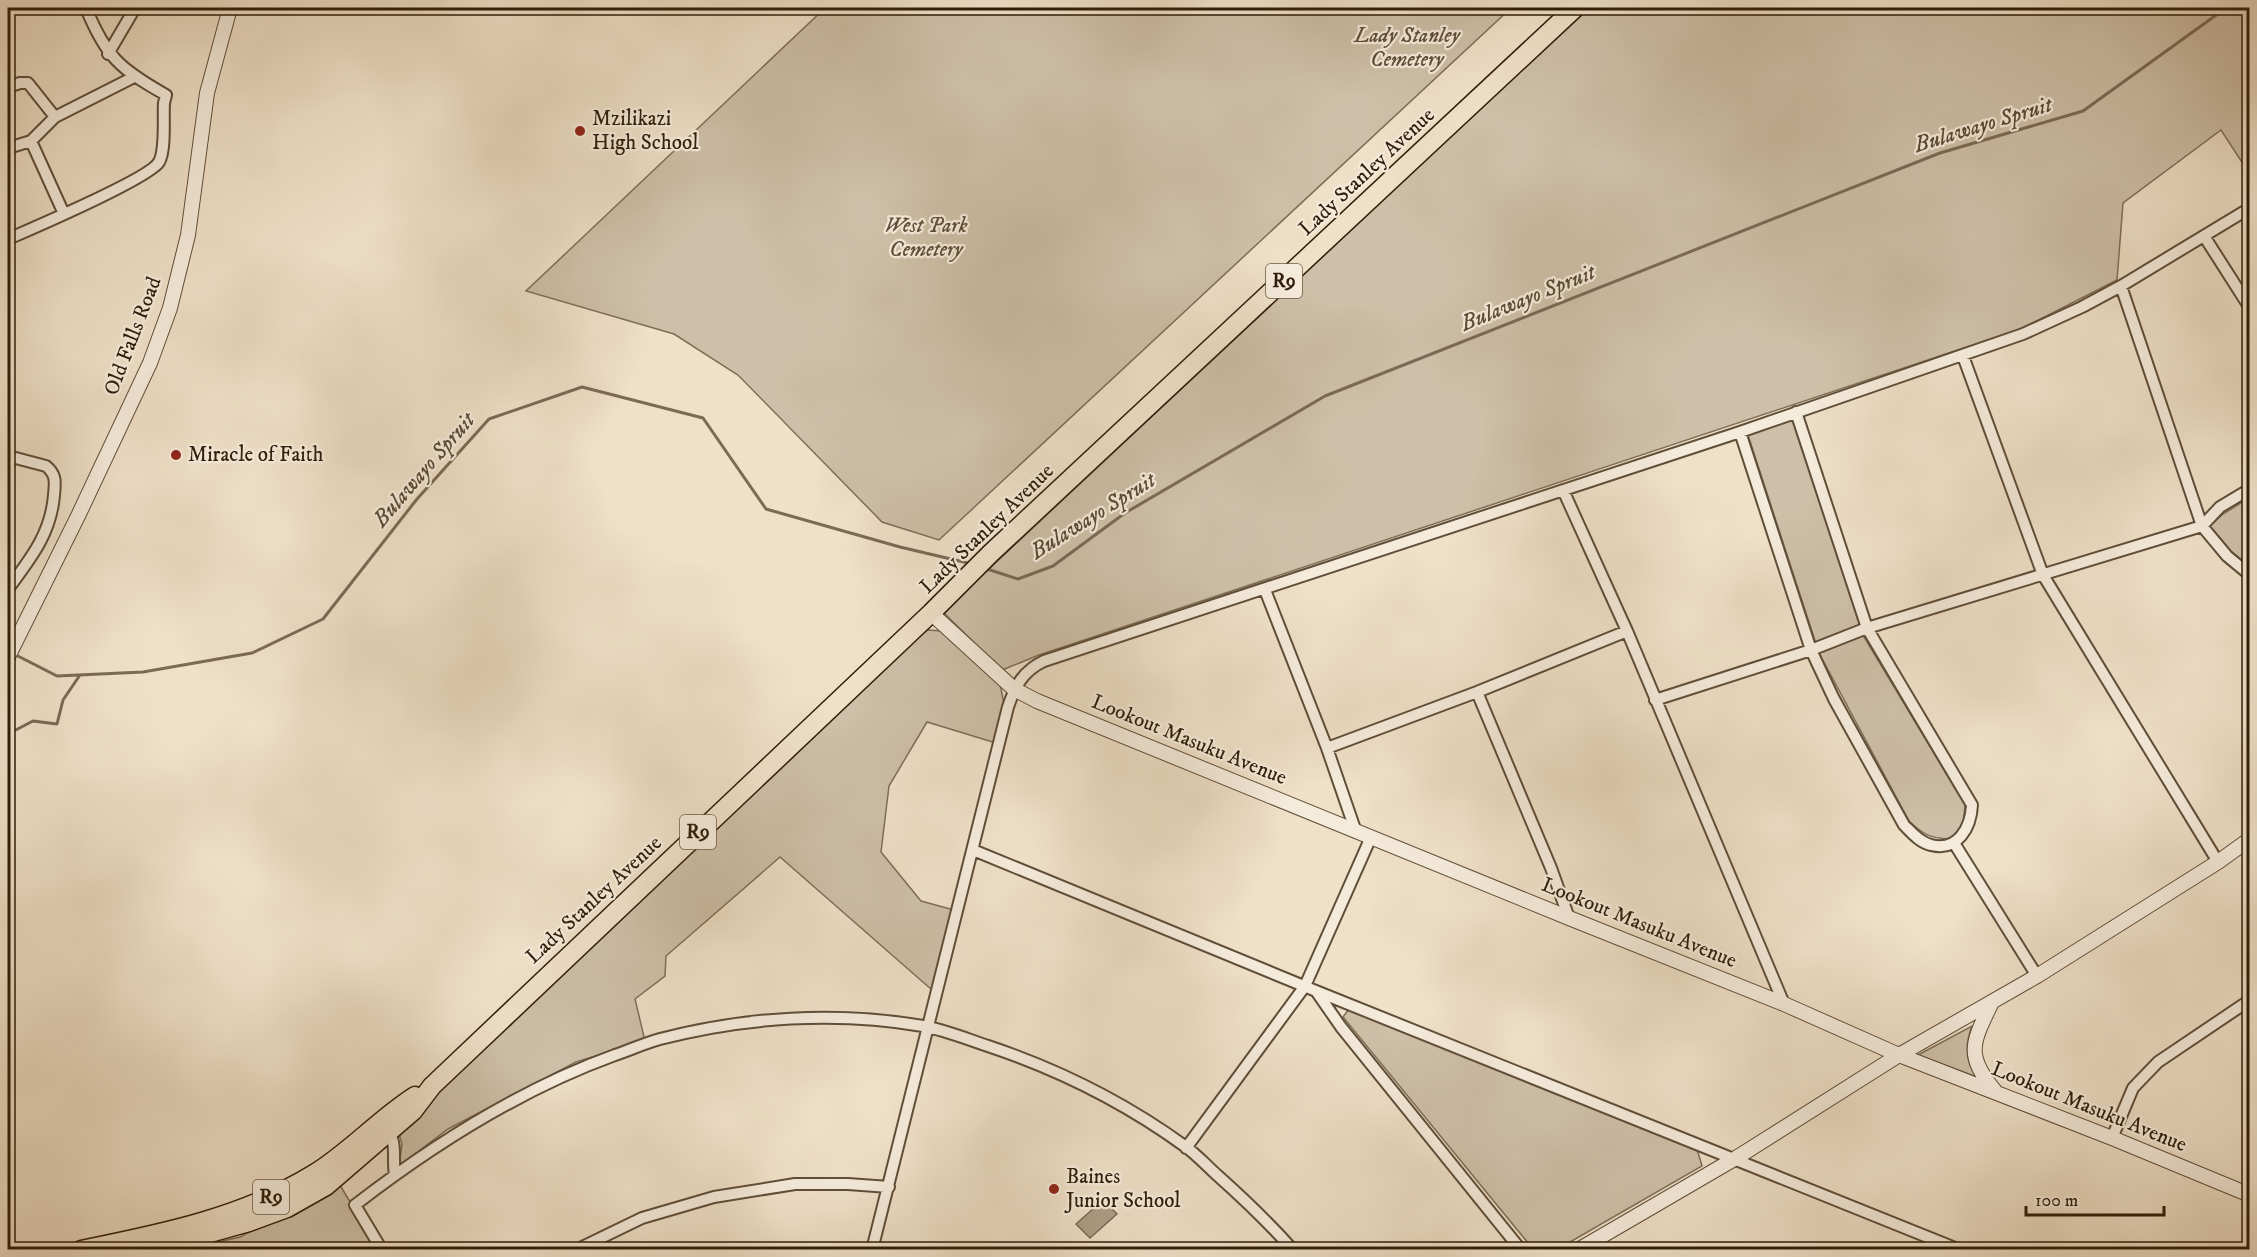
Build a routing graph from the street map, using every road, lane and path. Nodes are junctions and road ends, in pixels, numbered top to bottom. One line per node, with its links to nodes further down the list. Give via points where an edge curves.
1 (86, 8): 5 (street)
2 (135, 8): 5 (street)
3 (230, 8): 32 (street, Old Falls Road, via 207,93 188,235 170,308 150,363)
4 (1575, 8): 28 (highway, Lady Stanley Avenue / R9)
5 (108, 54): 6 (street)
6 (134, 77): 8 (street); 12 (street, via 166,95 159,162 152,170)
7 (8, 86): 8 (street, via 28,83)
8 (55, 117): 9 (street)
9 (31, 141): 10 (street); 12 (street)
10 (8, 148)
11 (2250, 208): 13 (street)
12 (64, 214): 14 (street)
13 (2204, 236): 15 (street); 16 (street)
14 (8, 239)
15 (2121, 286): 17 (street, via 2023,334); 23 (street)
16 (2250, 308)
17 (1963, 356): 18 (street); 25 (street)
18 (1796, 412): 19 (street); 29 (street)
19 (1740, 432): 22 (street); 31 (street)
20 (8, 456): 26 (street, via 46,466 56,479 47,532)
21 (2250, 489): 23 (street, via 2220,507)
22 (1563, 490): 27 (street); 30 (street)
23 (2202, 526): 24 (street, via 2227,556); 25 (street)
24 (2250, 574)
25 (2043, 575): 29 (street); 42 (street)
26 (8, 589)
27 (1265, 590): 33 (street, via 1044,661 1023,675); 36 (street)
28 (931, 613): 33 (street, Lookout Masuku Avenue); 53 (highway, Lady Stanley Avenue / R9, via 432,1086 413,1112)
29 (1867, 628): 31 (street); 40 (street, via 1972,805 1969,827)
30 (1627, 631): 34 (street); 35 (street)
31 (1811, 650): 35 (street); 40 (street, via 1904,825 1930,845)
32 (8, 657)
33 (1014, 688): 37 (street, Lookout Masuku Avenue, via 1037,701); 41 (street)
34 (1478, 692): 36 (street); 43 (street)
35 (1655, 700): 49 (street)
36 (1327, 748): 37 (street)
37 (1356, 831): 38 (street, Lookout Masuku Avenue)
38 (1371, 837): 43 (street, Lookout Masuku Avenue); 45 (street)
39 (2250, 839): 42 (street)
40 (1954, 843): 44 (street)
41 (973, 850): 45 (street); 50 (street)
42 (2218, 862): 44 (street)
43 (1569, 918): 49 (street, Lookout Masuku Avenue)
44 (2037, 976): 48 (street)
45 (1305, 986): 46 (street); 55 (street)
46 (1316, 991): 56 (street); 67 (street)
47 (2250, 1000): 54 (street, via 2146,1073 2133,1088)
48 (1992, 1002): 51 (street); 52 (street, via 1980,1024 1974,1055 1978,1069)
49 (1784, 1004): 51 (street, Lookout Masuku Avenue)
50 (926, 1027): 55 (street, via 1055,1072 1109,1099); 57 (street, via 892,1021 809,1018 748,1022 659,1040 582,1067 508,1104 451,1136); 58 (street)
51 (1899, 1055): 52 (street, Lookout Masuku Avenue); 56 (street)
52 (1996, 1093): 54 (street, Lookout Masuku Avenue)
53 (385, 1128): 57 (street, via 394,1142); 61 (highway, Lady Stanley Avenue / R9, via 266,1200 172,1230); 62 (highway, Lady Stanley Avenue / R9, via 326,1186 287,1208)
54 (2112, 1138): 59 (street, Lookout Masuku Avenue)
55 (1186, 1148): 66 (street, via 1268,1221)
56 (1736, 1158): 60 (street); 68 (street)
57 (395, 1175): 63 (street, via 355,1205)
58 (889, 1187): 64 (street, via 795,1184 714,1197 642,1218); 65 (street)
59 (2250, 1195)
60 (1956, 1249)
61 (81, 1250)
62 (149, 1250)
63 (382, 1250)
64 (576, 1250)
65 (872, 1250)
66 (1293, 1250)
67 (1521, 1250)
68 (1578, 1250)

